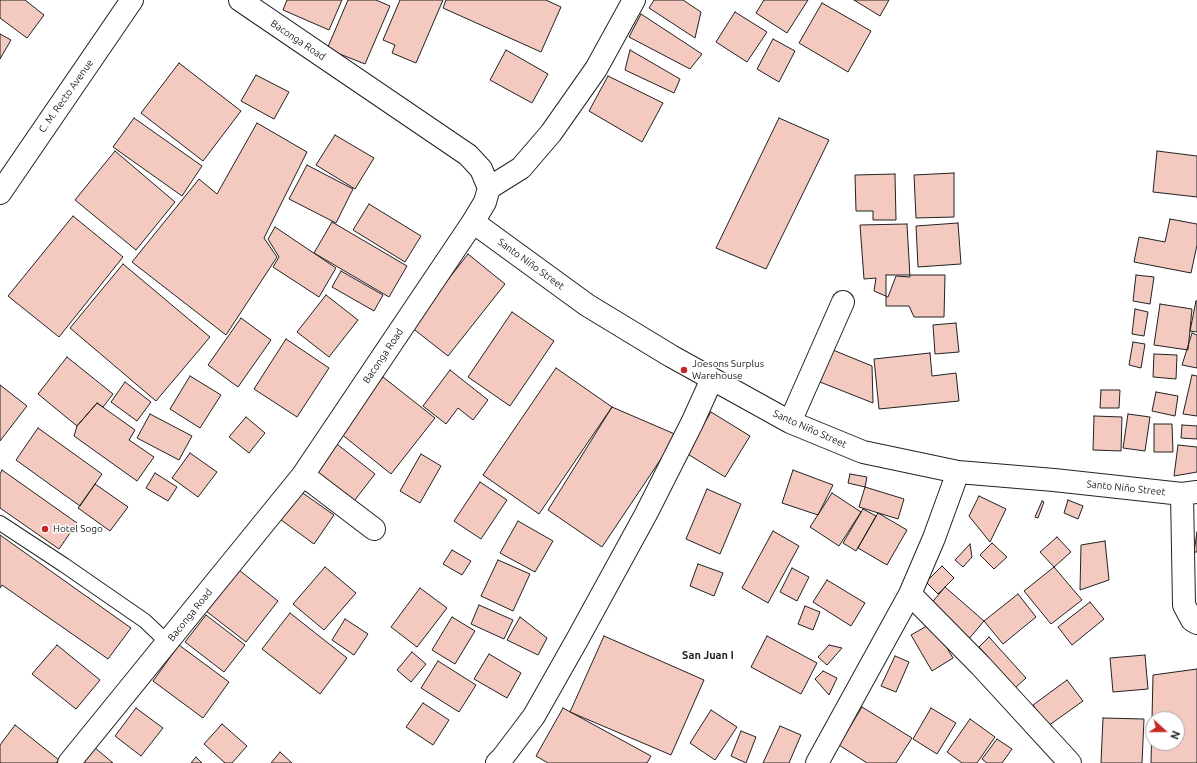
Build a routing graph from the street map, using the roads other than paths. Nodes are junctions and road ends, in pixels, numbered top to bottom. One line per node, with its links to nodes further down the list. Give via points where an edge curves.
1 (132, 0): 5 (main road, C. M. Recto Avenue)
2 (240, 0): 4 (main road, Baconga Road, via 468,155 480,169)
3 (634, 0): 4 (main road, via 596,69 551,134 521,168)
4 (489, 188): 6 (main road, Baconga Road, via 485,202)
5 (0, 192)
6 (473, 222): 8 (main road, Santo Niño Street, via 588,305); 11 (main road, Baconga Road)
7 (843, 302): 9 (main road)
8 (712, 379): 9 (main road, Santo Niño Street); 19 (main road, via 649,507 574,647 534,716)
9 (790, 422): 10 (main road, Santo Niño Street, via 863,452)
10 (958, 472): 12 (main road, Santo Niño Street); 15 (main road)
11 (303, 475): 14 (main road); 17 (main road, Baconga Road)
12 (1190, 493): 16 (main road, via 1184,604 1192,620)
13 (0, 523): 17 (lane, via 145,621)
14 (374, 529)
15 (910, 594): 20 (main road); 21 (main road, via 981,666)
16 (1197, 623)
17 (167, 642): 18 (main road, Baconga Road)
18 (69, 763)
19 (497, 763)
20 (817, 763)
21 (1070, 763)

